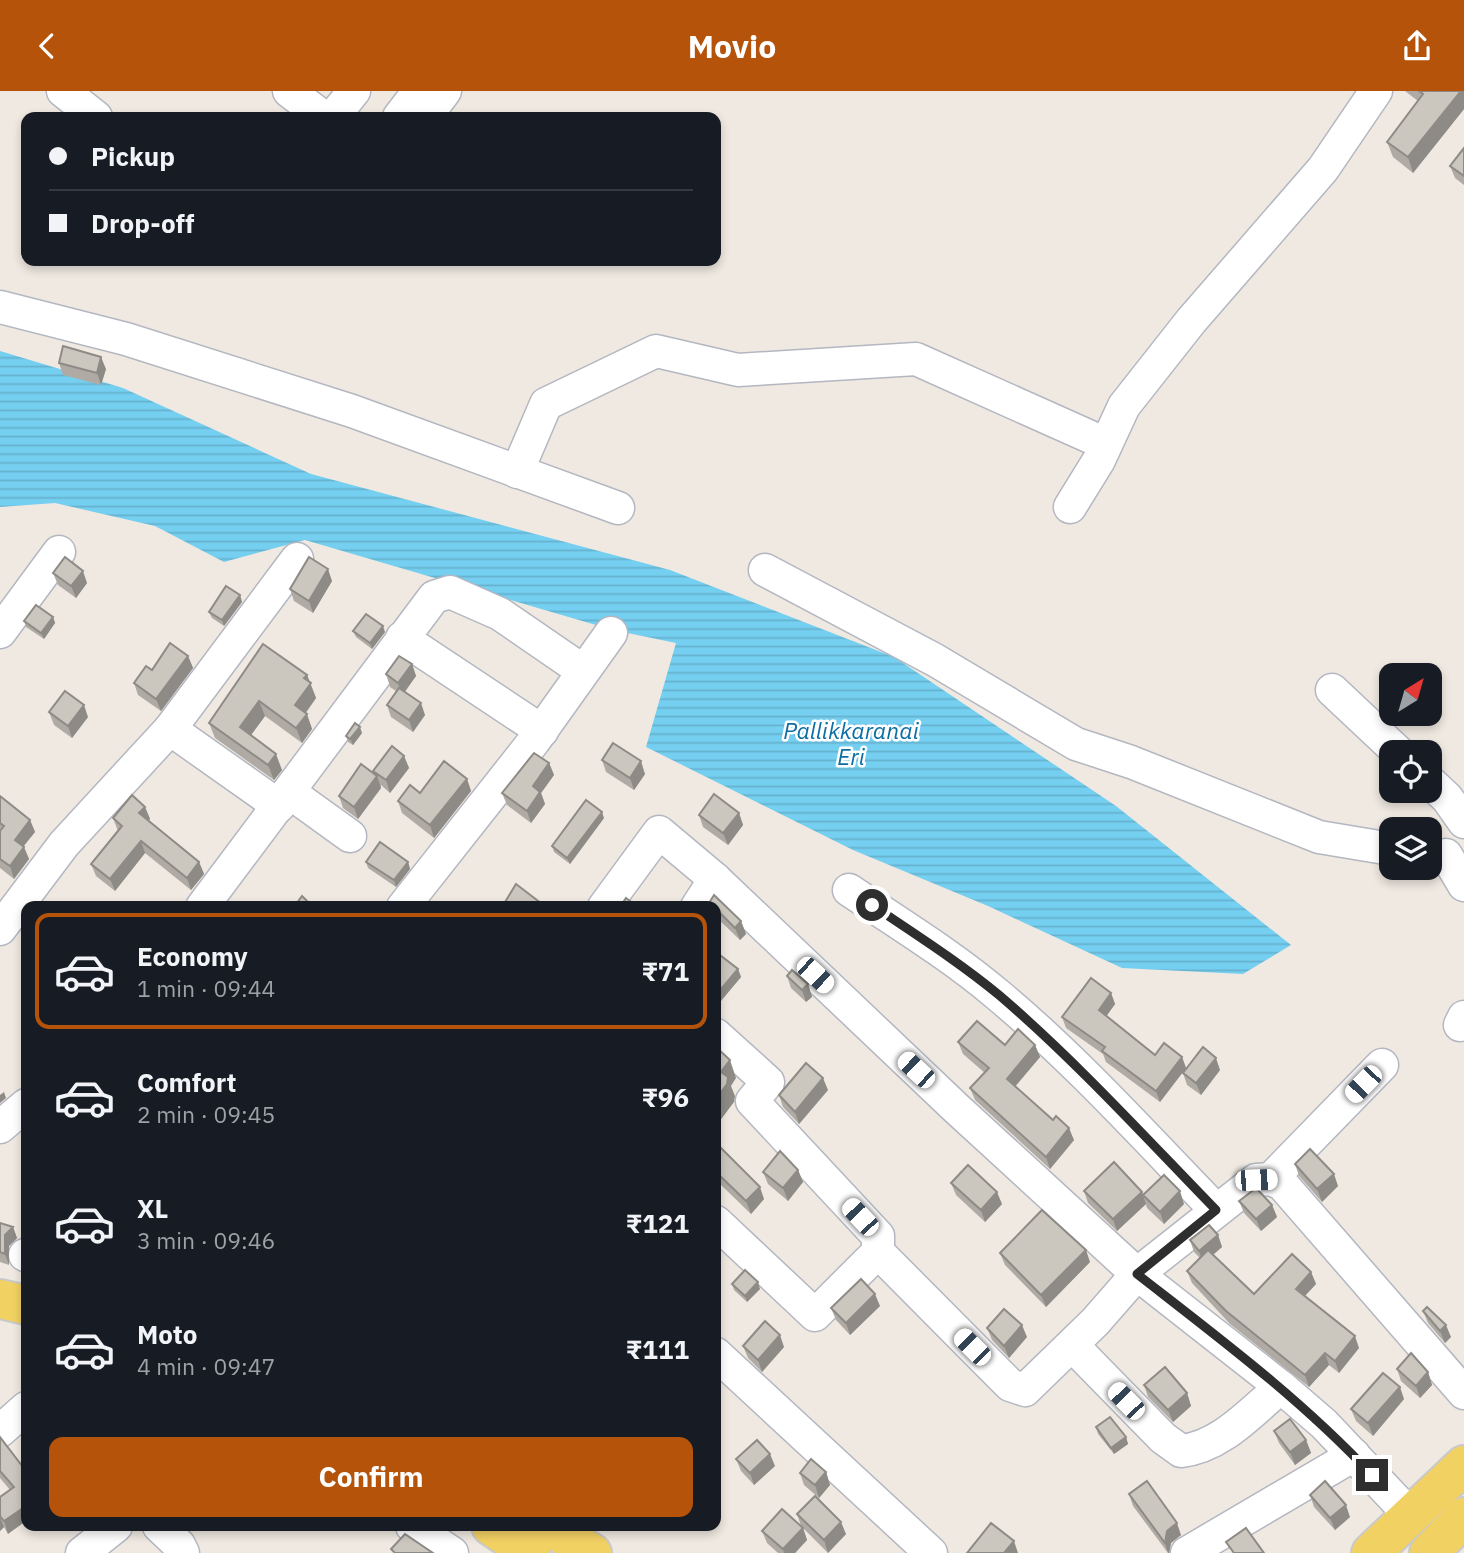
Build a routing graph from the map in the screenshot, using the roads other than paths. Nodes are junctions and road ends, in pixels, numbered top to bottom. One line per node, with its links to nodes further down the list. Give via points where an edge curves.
1 (63, 91): 7 (street)
2 (289, 91): 8 (street)
3 (354, 91): 9 (street)
4 (420, 91): 5 (street, via 436,103); 10 (street)
5 (445, 91)
6 (1376, 91): 12 (street, via 1323,169 1124,406)
7 (90, 112)
8 (316, 112)
9 (338, 112)
10 (403, 112)
11 (0, 307): 13 (street, via 126,339 352,411)
12 (1106, 443): 13 (street, via 916,359 738,370 656,351 546,404); 14 (street)
13 (517, 472): 15 (street)
14 (1070, 507)
15 (618, 508)
16 (59, 552): 19 (street)
17 (297, 559): 24 (street)
18 (765, 570): 31 (street, via 935,660 1076,744 1319,837)
19 (0, 632)
20 (611, 633): 22 (street)
21 (402, 638): 22 (street, via 434,597 450,592 500,614); 25 (street); 28 (street)
22 (583, 671): 25 (street)
23 (1332, 690): 26 (street)
24 (170, 729): 28 (street); 36 (street, via 64,844)
25 (542, 731): 39 (street)
26 (1385, 740)
27 (1442, 793): 29 (street)
28 (284, 799): 30 (street); 38 (street)
29 (1464, 821)
30 (350, 836)
31 (1379, 847)
32 (1447, 855): 34 (street)
33 (715, 879): 40 (street, via 659,832); 41 (street); 51 (street)
34 (1464, 885)
35 (849, 890): 48 (street, via 999,996)
36 (21, 901)
37 (21, 901): 42 (street)
38 (207, 901)
39 (407, 901)
40 (608, 901)
41 (701, 901)
42 (0, 929)
43 (721, 1040): 50 (street, via 768,1082 752,1101 878,1236)
44 (1382, 1065): 47 (street)
45 (21, 1109): 46 (street)
46 (0, 1127)
47 (1271, 1179): 48 (street, via 1256,1180); 59 (street, via 1282,1184)
48 (1216, 1210): 51 (street)
49 (721, 1227): 50 (street, via 815,1315)
50 (878, 1252): 56 (street, via 1010,1385 1024,1390)
51 (1137, 1274): 56 (street); 58 (street)
52 (0, 1299): 53 (main road)
53 (21, 1304)
54 (0, 1325): 55 (main road)
55 (21, 1329)
56 (1072, 1345): 58 (street, via 1163,1438 1167,1454 1198,1449 1216,1440)
57 (721, 1359): 76 (street)
58 (1281, 1387): 62 (street)
59 (1464, 1392)
60 (21, 1412): 61 (street)
61 (0, 1431)
62 (1354, 1455): 64 (street); 77 (street)
63 (1464, 1465): 64 (main road)
64 (1409, 1514): 78 (main road)
65 (1464, 1517): 79 (main road)
66 (110, 1531): 71 (street)
67 (163, 1531): 72 (street)
68 (419, 1531): 73 (street)
69 (498, 1531): 74 (main road)
70 (556, 1531): 75 (main road)
71 (82, 1553)
72 (183, 1553)
73 (452, 1553)
74 (531, 1553)
75 (592, 1553)
76 (931, 1553)
77 (1187, 1553)
78 (1371, 1553)
79 (1429, 1553)

